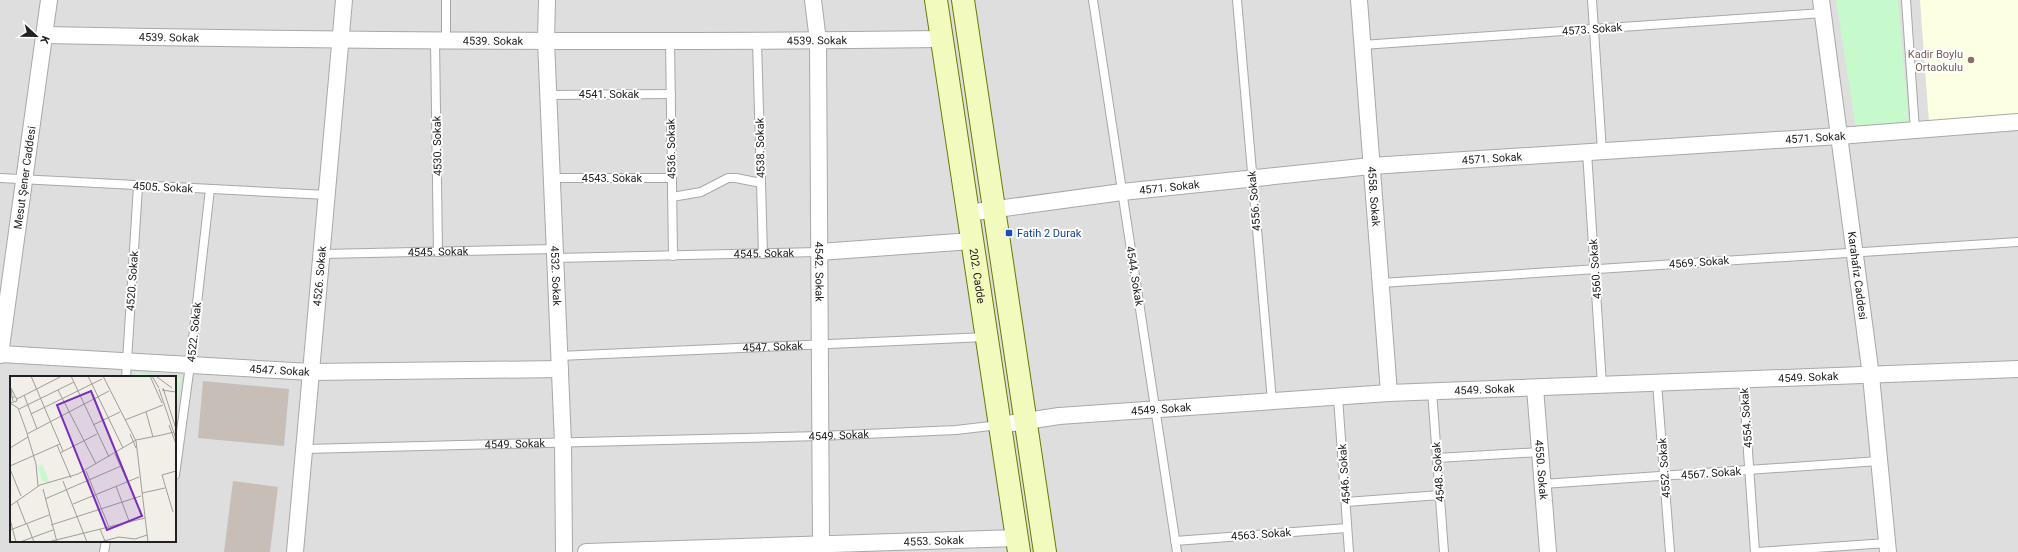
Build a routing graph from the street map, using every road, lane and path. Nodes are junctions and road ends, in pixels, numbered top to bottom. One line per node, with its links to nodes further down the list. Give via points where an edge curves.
1 (49, 0): 15 (street, Mesut Şener Caddesi)
2 (344, 0): 17 (street, 4526. Sokak)
3 (446, 0): 18 (lane, 4530. Sokak)
4 (547, 0): 19 (street, 4532. Sokak)
5 (813, 0): 22 (street, 4542. Sokak)
6 (936, 0): 16 (main road, 202. Cadde)
7 (963, 0): 42 (main road)
8 (1093, 0): 39 (lane, 4544. Sokak)
9 (1237, 0): 34 (lane, 4556. Sokak)
10 (1359, 0): 23 (street, 4558. Sokak)
11 (1592, 0): 14 (lane, 4560. Sokak)
12 (1906, 0): 27 (lane)
13 (1822, 6): 14 (lane, 4573. Sokak); 28 (street, Karahafız Caddesi)
14 (1594, 29): 23 (lane, 4573. Sokak); 29 (lane, 4560. Sokak)
15 (44, 35): 17 (street, 4539. Sokak); 35 (street, Mesut Şener Caddesi)
16 (942, 39): 22 (street, 4539. Sokak); 43 (main road, 202. Cadde)
17 (340, 41): 18 (street, 4539. Sokak); 40 (street, 4526. Sokak)
18 (440, 41): 19 (street, 4539. Sokak); 46 (lane, 4530. Sokak)
19 (546, 41): 20 (street, 4539. Sokak); 25 (street, 4532. Sokak)
20 (670, 41): 21 (street, 4539. Sokak); 24 (lane, 4536. Sokak)
21 (757, 41): 22 (street, 4539. Sokak); 36 (lane, 4538. Sokak)
22 (818, 41): 47 (street, 4542. Sokak)
23 (1362, 45): 30 (street, 4558. Sokak)
24 (671, 94): 25 (lane, 4541. Sokak); 33 (lane, 4536. Sokak)
25 (548, 95): 32 (street, 4532. Sokak)
26 (2018, 122): 27 (street, 4571. Sokak)
27 (1915, 130): 28 (street, 4571. Sokak)
28 (1839, 136): 29 (street, 4571. Sokak); 48 (street, Karahafız Caddesi)
29 (1595, 151): 30 (street, 4571. Sokak); 53 (lane, 4560. Sokak)
30 (1371, 166): 34 (street, 4571. Sokak); 54 (street, 4558. Sokak)
31 (0, 178): 35 (lane, 4505. Sokak)
32 (552, 178): 33 (lane, 4543. Sokak); 50 (street, 4532. Sokak)
33 (672, 178): 41 (lane, 4536. Sokak)
34 (1252, 179): 39 (street, 4571. Sokak); 71 (lane, 4556. Sokak)
35 (24, 180): 37 (lane, 4505. Sokak); 57 (street, Mesut Şener Caddesi)
36 (761, 183): 41 (lane, via 728,178 701,192); 51 (lane, 4538. Sokak)
37 (138, 186): 38 (lane, 4505. Sokak); 60 (lane, 4520. Sokak)
38 (210, 189): 40 (lane, 4505. Sokak); 59 (lane, 4522. Sokak)
39 (1122, 192): 42 (street, 4571. Sokak); 72 (lane, 4544. Sokak)
40 (327, 195): 49 (street, 4526. Sokak)
41 (672, 197): 52 (lane, 4536. Sokak)
42 (994, 209): 43 (street, 4571. Sokak); 73 (main road)
43 (968, 213): 44 (main road, 202. Cadde)
44 (972, 241): 47 (street, 4545. Sokak); 55 (main road, 202. Cadde)
45 (2018, 242): 48 (lane, 4569. Sokak)
46 (438, 252): 49 (lane, 4545. Sokak); 50 (lane, 4545. Sokak)
47 (819, 252): 51 (lane, 4545. Sokak); 56 (street, 4542. Sokak)
48 (1855, 252): 53 (lane, 4569. Sokak); 63 (street, Karahafız Caddesi)
49 (322, 254): 62 (street, 4526. Sokak)
50 (555, 254): 52 (lane, 4545. Sokak); 58 (street, 4532. Sokak)
51 (762, 254): 52 (lane, 4545. Sokak)
52 (673, 256)
53 (1595, 269): 54 (lane, 4569. Sokak); 66 (lane, 4560. Sokak)
54 (1381, 283): 69 (street, 4558. Sokak)
55 (987, 337): 56 (lane, 4547. Sokak); 74 (main road, 202. Cadde)
56 (820, 345): 58 (lane, 4547. Sokak); 75 (street, 4542. Sokak)
57 (0, 355): 60 (street, 4547. Sokak)
58 (560, 362): 62 (street, 4547. Sokak); 76 (street, 4532. Sokak)
59 (190, 365): 60 (street, 4547. Sokak); 62 (street, 4547. Sokak); 81 (lane, 4522. Sokak)
60 (126, 369)
61 (2018, 369): 63 (street, 4549. Sokak)
62 (311, 372): 77 (street, 4526. Sokak)
63 (1871, 376): 64 (street, 4549. Sokak); 80 (street, Karahafız Caddesi)
64 (1743, 380): 65 (street, 4549. Sokak); 82 (lane, 4554. Sokak)
65 (1658, 383): 66 (street, 4549. Sokak); 83 (lane, 4552. Sokak)
66 (1602, 385): 67 (street, 4549. Sokak)
67 (1535, 388): 68 (street, 4549. Sokak); 78 (street, 4550. Sokak)
68 (1432, 392): 69 (street, 4549. Sokak); 79 (lane, 4548. Sokak)
69 (1389, 393): 70 (street, 4549. Sokak)
70 (1338, 397): 71 (street, 4549. Sokak); 86 (lane, 4546. Sokak)
71 (1272, 401): 72 (street, 4549. Sokak)
72 (1155, 409): 73 (street, 4549. Sokak); 88 (lane, 4544. Sokak)
73 (1026, 421): 74 (street, 4549. Sokak); 98 (main road)
74 (1000, 425): 75 (lane, 4549. Sokak, via 956,430); 91 (main road, 202. Cadde)
75 (820, 436): 76 (lane, 4549. Sokak); 90 (street, 4542. Sokak)
76 (563, 443): 77 (lane, 4549. Sokak); 96 (street, 4532. Sokak)
77 (305, 449): 95 (street, 4526. Sokak)
78 (1540, 452): 79 (lane); 84 (street, 4550. Sokak)
79 (1437, 458): 85 (lane, 4548. Sokak)
80 (1879, 461): 82 (lane, 4567. Sokak); 92 (street, Karahafız Caddesi)
81 (176, 467)
82 (1750, 470): 83 (lane, 4567. Sokak); 104 (lane, 4554. Sokak)
83 (1664, 476): 84 (lane, 4567. Sokak); 103 (lane, 4552. Sokak)
84 (1543, 484): 102 (street, 4550. Sokak)
85 (1440, 495): 86 (lane); 101 (lane, 4548. Sokak)
86 (1346, 502): 87 (lane, 4546. Sokak)
87 (1347, 528): 88 (lane, 4563. Sokak); 100 (lane, 4546. Sokak)
88 (1175, 541): 99 (lane, 4544. Sokak)
89 (106, 542): 94 (lane)
90 (821, 545): 91 (street, 4553. Sokak); 93 (street, 4553. Sokak)
91 (1018, 545)
92 (1888, 548): 104 (lane)
93 (757, 549): 97 (street, 4553. Sokak)
94 (104, 552)
95 (295, 552)
96 (564, 552)
97 (586, 552)
98 (1045, 552)
99 (1177, 552)
100 (1349, 552)
101 (1444, 552)
102 (1548, 552)
103 (1670, 552)
104 (1756, 552)

